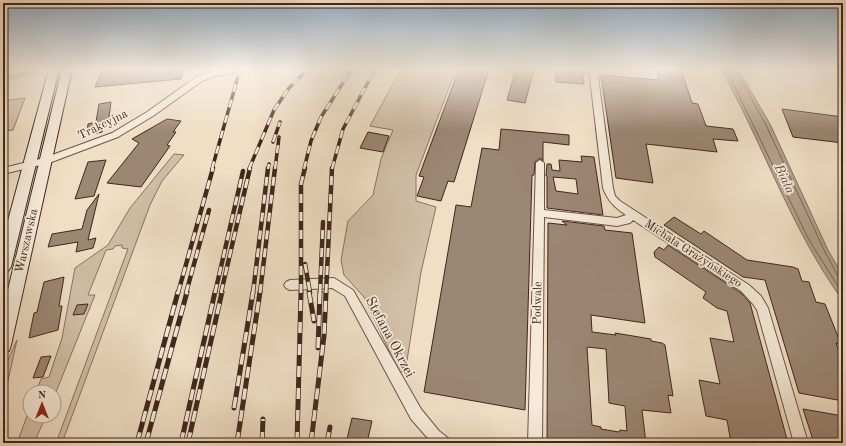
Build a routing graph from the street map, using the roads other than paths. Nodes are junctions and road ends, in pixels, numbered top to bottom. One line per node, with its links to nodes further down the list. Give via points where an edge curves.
1 (49, 90): 7 (main road, Warszawska)
2 (62, 90): 5 (main road, Warszawska)
3 (182, 90): 5 (street, Trakcyjna, via 150,114 115,135)
4 (596, 90): 10 (street, Michała Grażyńskiego, via 608,188 617,204)
5 (46, 161): 7 (street); 13 (main road, Warszawska)
6 (540, 163): 9 (street, Podwale)
7 (29, 165): 8 (street); 11 (main road, Warszawska)
8 (3, 171)
9 (540, 213): 10 (street, via 617,222 626,220); 15 (street, Podwale)
10 (632, 214): 16 (street, Michała Grażyńskiego, via 745,288 757,300 762,308)
11 (3, 267)
12 (290, 285): 14 (street, Stefana Okrzei, via 334,283 349,293 416,414)
13 (3, 345)
14 (443, 443)
15 (535, 443)
16 (800, 443)

